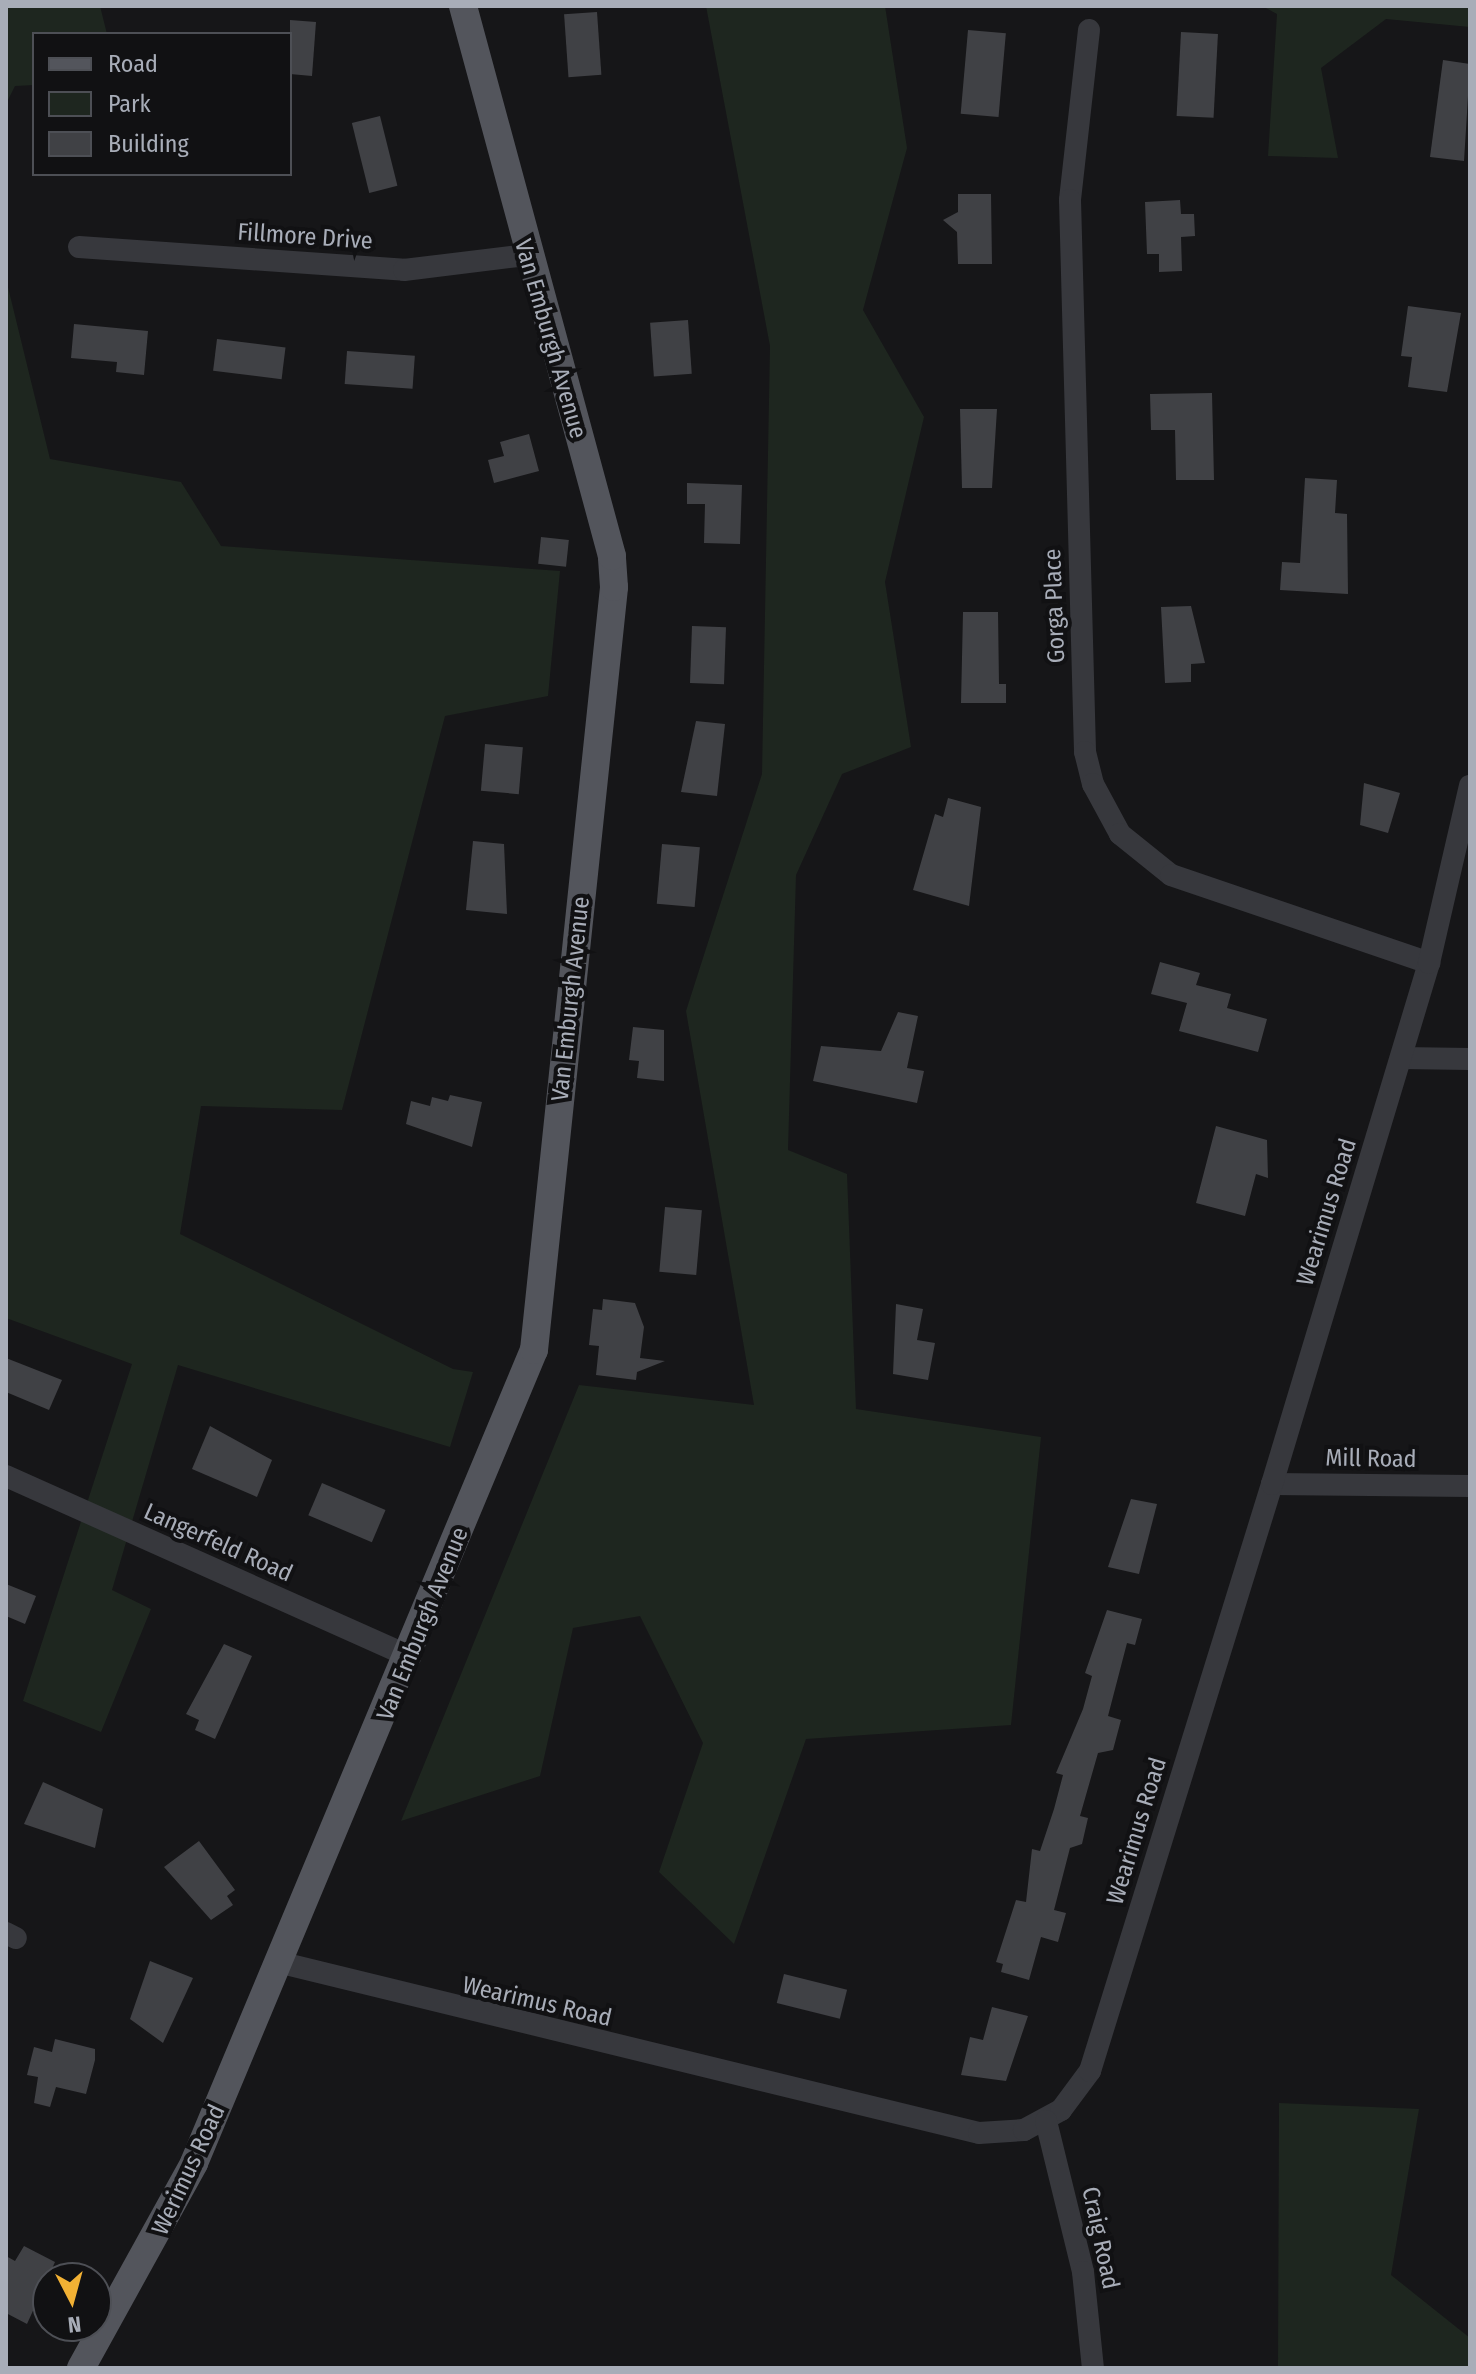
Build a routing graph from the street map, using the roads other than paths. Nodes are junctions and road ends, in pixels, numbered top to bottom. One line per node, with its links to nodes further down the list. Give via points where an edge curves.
1 (463, 6): 4 (main road, Van Emburgh Avenue)
2 (1089, 30): 6 (street, Gorga Place, via 1070,200 1085,752 1093,784 1120,834 1171,875)
3 (79, 247): 4 (street, Fillmore Drive, via 404,270)
4 (526, 255): 12 (main road, Van Emburgh Avenue, via 612,556 614,587 534,1350)
5 (1470, 786): 6 (street, Wearimus Road)
6 (1429, 963): 7 (street, Wearimus Road)
7 (1401, 1058): 8 (street); 10 (street, Wearimus Road)
8 (1470, 1059)
9 (6, 1476): 12 (street, Langerfeld Road)
10 (1272, 1484): 11 (street, Mill Road); 14 (street, Wearimus Road, via 1090,2071)
11 (1470, 1486)
12 (410, 1657): 13 (main road, Van Emburgh Avenue)
13 (282, 1963): 14 (street, Wearimus Road, via 979,2133); 15 (main road, Werimus Road, via 161,2232)
14 (1046, 2121): 16 (street, Craig Road, via 1083,2272)
15 (81, 2368)
16 (1093, 2368)

